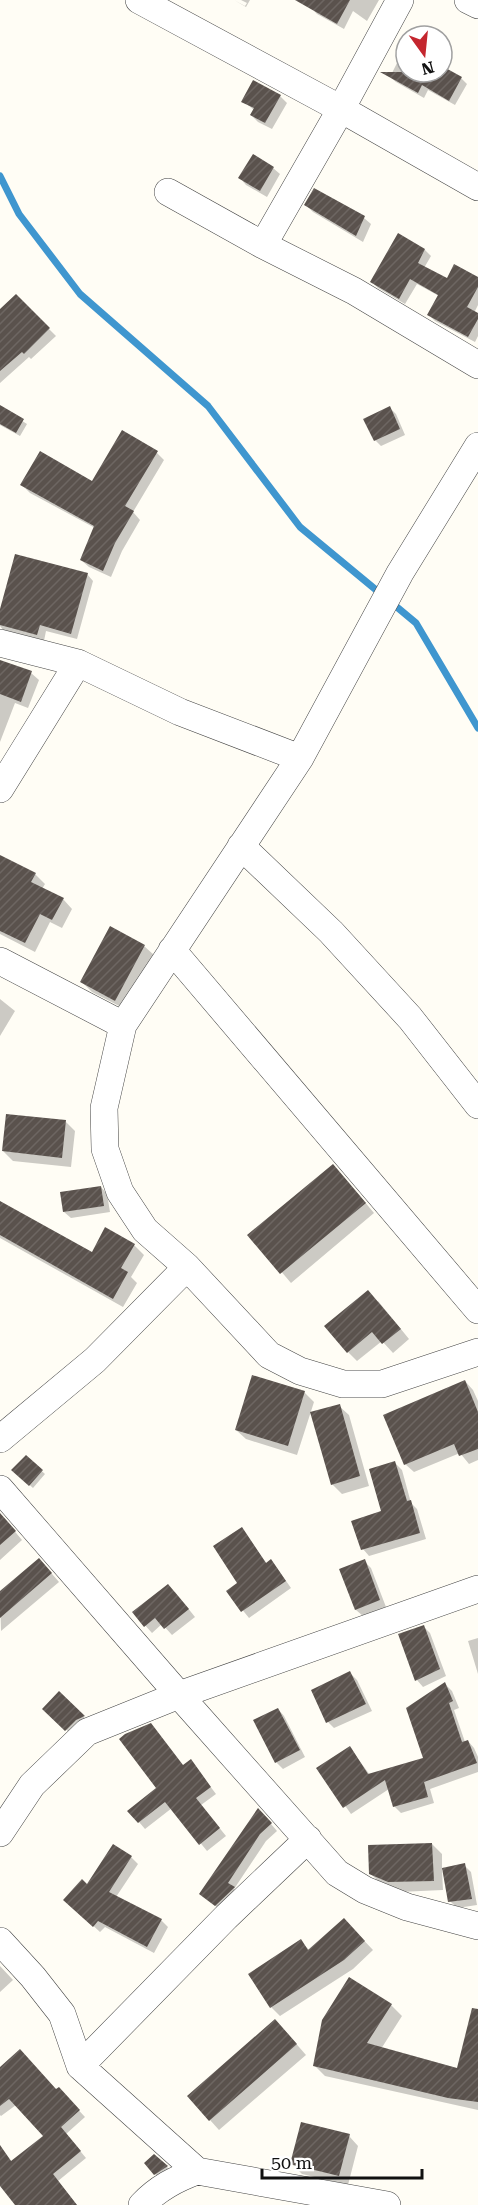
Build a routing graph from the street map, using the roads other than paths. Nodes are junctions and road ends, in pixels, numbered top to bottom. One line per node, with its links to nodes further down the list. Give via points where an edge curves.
1 (139, 0): 5 (street)
2 (400, 0): 5 (street)
3 (468, 0): 4 (street)
4 (478, 5)
5 (341, 109): 6 (street); 8 (street)
6 (478, 187)
7 (168, 192): 8 (street)
8 (263, 245): 9 (street, via 354,291)
9 (478, 365)
10 (478, 446): 13 (street, via 400,573)
11 (0, 643): 12 (street)
12 (78, 663): 13 (street, via 180,712); 14 (street)
13 (300, 758): 15 (street)
14 (0, 789)
15 (241, 846): 16 (street); 19 (street, via 331,932 402,1009)
16 (172, 950): 18 (street); 21 (street)
17 (0, 961): 18 (street)
18 (123, 1025): 20 (street, via 104,1108 105,1149 120,1192 145,1230)
19 (478, 1105)
20 (187, 1268): 22 (street, via 269,1355 300,1371 343,1384 382,1384); 23 (street, via 95,1360)
21 (478, 1310)
22 (478, 1352)
23 (0, 1439)
24 (0, 1489): 26 (street)
25 (478, 1589): 26 (street)
26 (179, 1695): 27 (street, via 87,1732 32,1785); 28 (street)
27 (0, 1833)
28 (308, 1839): 29 (street, via 338,1873 365,1890 407,1907); 31 (street)
29 (478, 1926)
30 (0, 1941): 31 (street, via 62,2014)
31 (80, 2066): 32 (street)
32 (197, 2171): 33 (street, via 153,2193); 34 (street)
33 (142, 2205)
34 (387, 2205)

